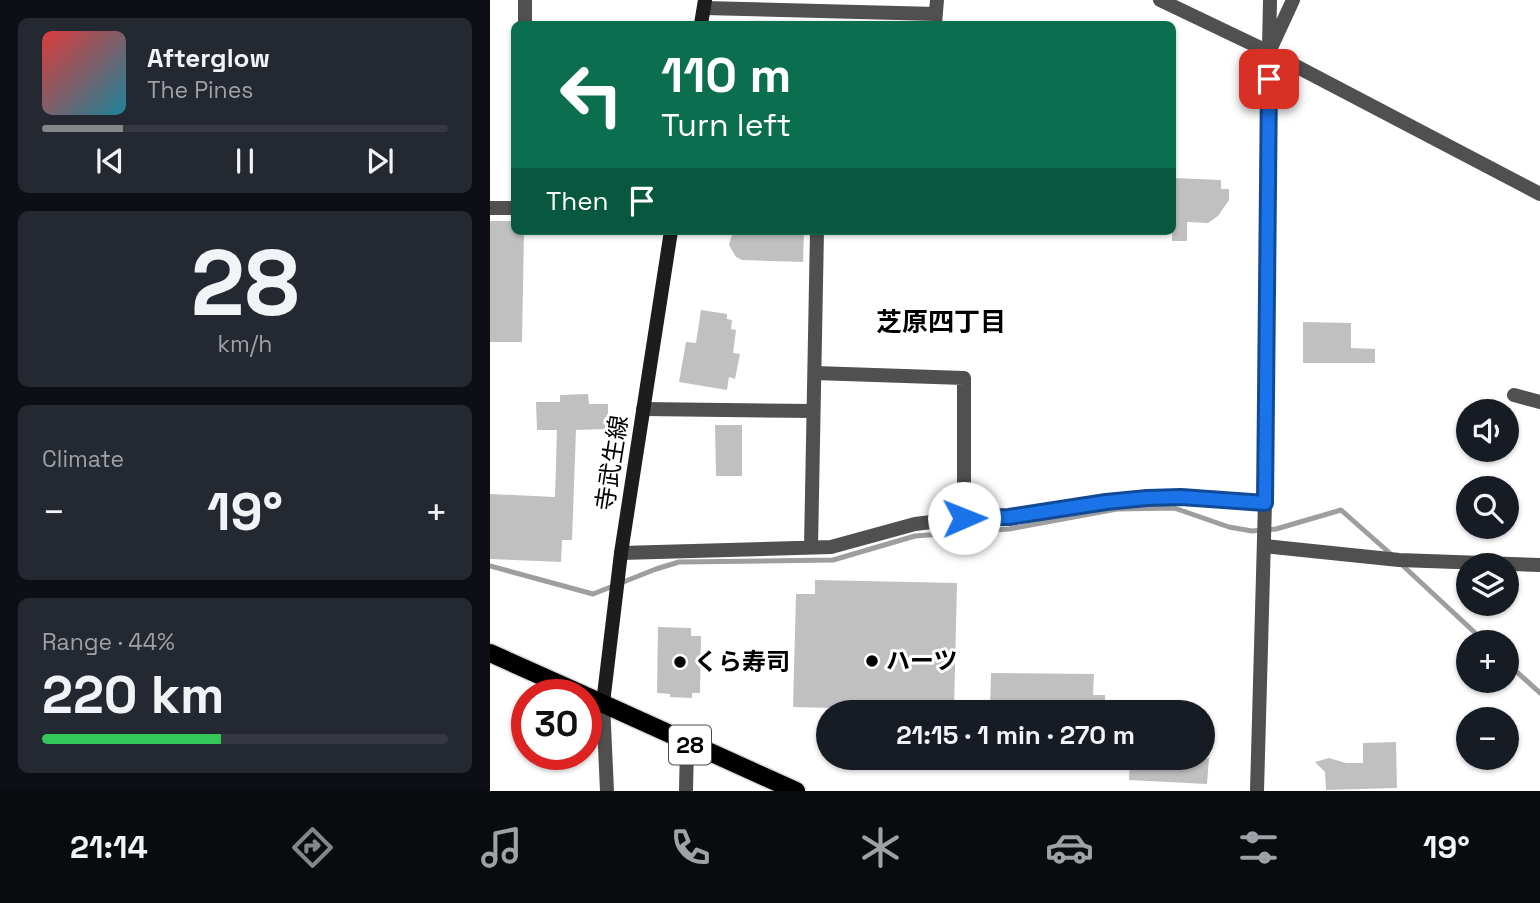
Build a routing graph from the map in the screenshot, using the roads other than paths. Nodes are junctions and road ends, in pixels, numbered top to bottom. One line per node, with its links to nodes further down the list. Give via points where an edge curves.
1 (525, 0): 7 (street)
2 (1270, 0): 8 (street)
3 (1293, 0): 8 (street)
4 (1168, 2): 8 (street)
5 (704, 4): 6 (street)
6 (936, 13)
7 (525, 21)
8 (1269, 52): 9 (street); 19 (street)
9 (1540, 194)
10 (490, 208): 11 (street)
11 (511, 208)
12 (670, 235): 17 (main road, 寺武生線)
13 (817, 235): 14 (street)
14 (815, 373): 18 (street); 20 (street, via 964,378)
15 (1514, 395): 16 (street)
16 (1540, 402)
17 (643, 410): 18 (street); 23 (main road, 寺武生線)
18 (812, 411): 22 (street)
19 (1265, 503): 20 (street, via 1147,498 1009,517); 21 (street)
20 (964, 518): 22 (street, via 915,524 831,547)
21 (1264, 545): 24 (street, via 1399,560); 34 (street)
22 (811, 547): 23 (street)
23 (621, 553): 27 (main road, 寺武生線)
24 (1540, 565)
25 (490, 653): 26 (main road, 28)
26 (548, 679)
27 (595, 679)
28 (602, 703): 29 (main road, 28)
29 (687, 743): 32 (street); 33 (main road, 28)
30 (602, 762): 31 (street)
31 (607, 791)
32 (686, 791)
33 (796, 791)
34 (1257, 791)

